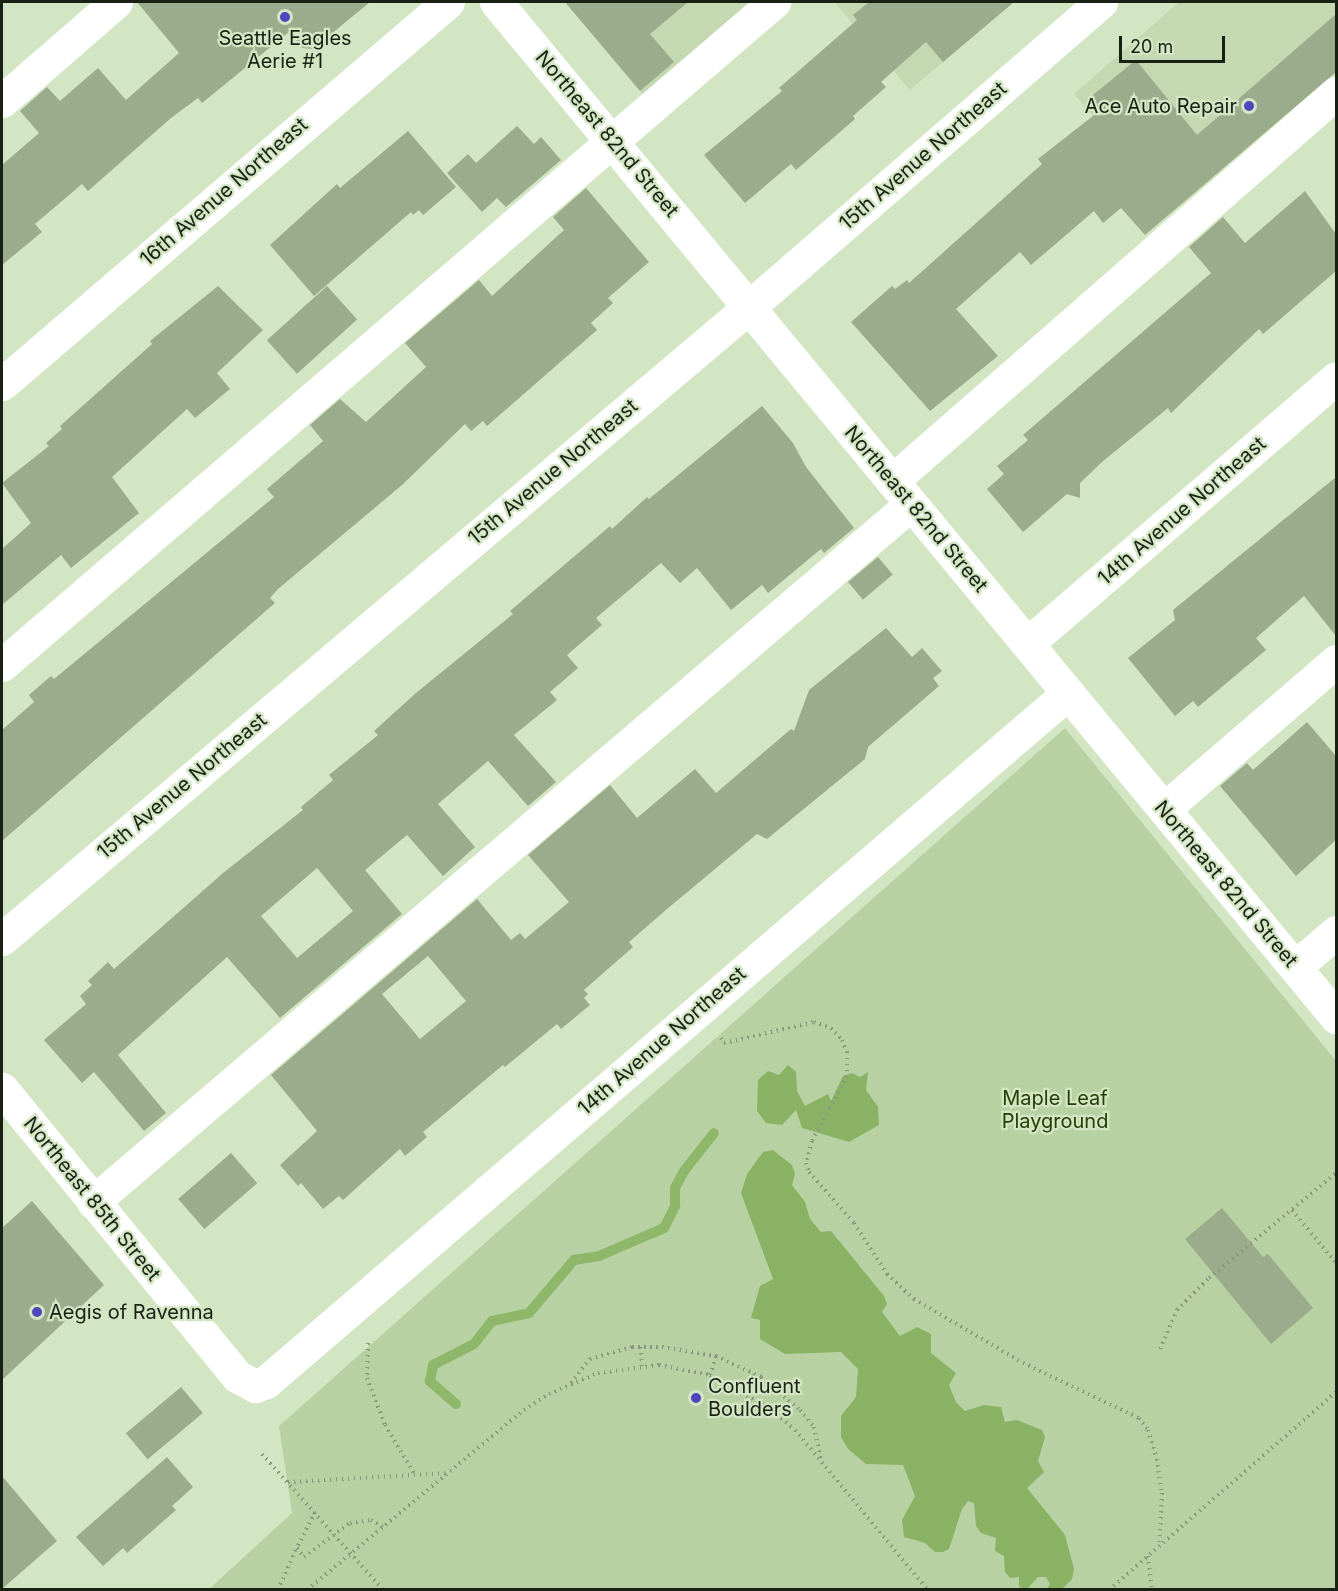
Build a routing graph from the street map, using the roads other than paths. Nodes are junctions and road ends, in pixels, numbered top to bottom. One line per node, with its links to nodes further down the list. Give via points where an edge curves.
1 (116, 2): 7 (street)
2 (448, 2): 11 (street, 16th Avenue Northeast)
3 (496, 2): 8 (street, Northeast 82nd Street)
4 (774, 2): 8 (street)
5 (1101, 2): 9 (street, 15th Avenue Northeast)
6 (1336, 93): 12 (street)
7 (2, 101)
8 (612, 140): 9 (street, Northeast 82nd Street); 15 (street)
9 (749, 307): 12 (street, Northeast 82nd Street); 19 (street, 15th Avenue Northeast)
10 (1336, 378): 13 (street, 14th Avenue Northeast)
11 (2, 384)
12 (902, 492): 13 (street, Northeast 82nd Street); 23 (street)
13 (1028, 643): 16 (street, Northeast 82nd Street)
14 (1336, 661): 17 (street)
15 (2, 665)
16 (1068, 693): 17 (street, Northeast 82nd Street); 24 (street, 14th Avenue Northeast, via 276,1374)
17 (1164, 809): 20 (street, Northeast 82nd Street)
18 (1336, 932): 20 (street)
19 (2, 939)
20 (1295, 968): 21 (street, Northeast 82nd Street)
21 (1336, 1017)
22 (2, 1089): 23 (street, Northeast 85th Street)
23 (93, 1202): 24 (street, Northeast 85th Street, via 237,1376)
24 (255, 1386)

